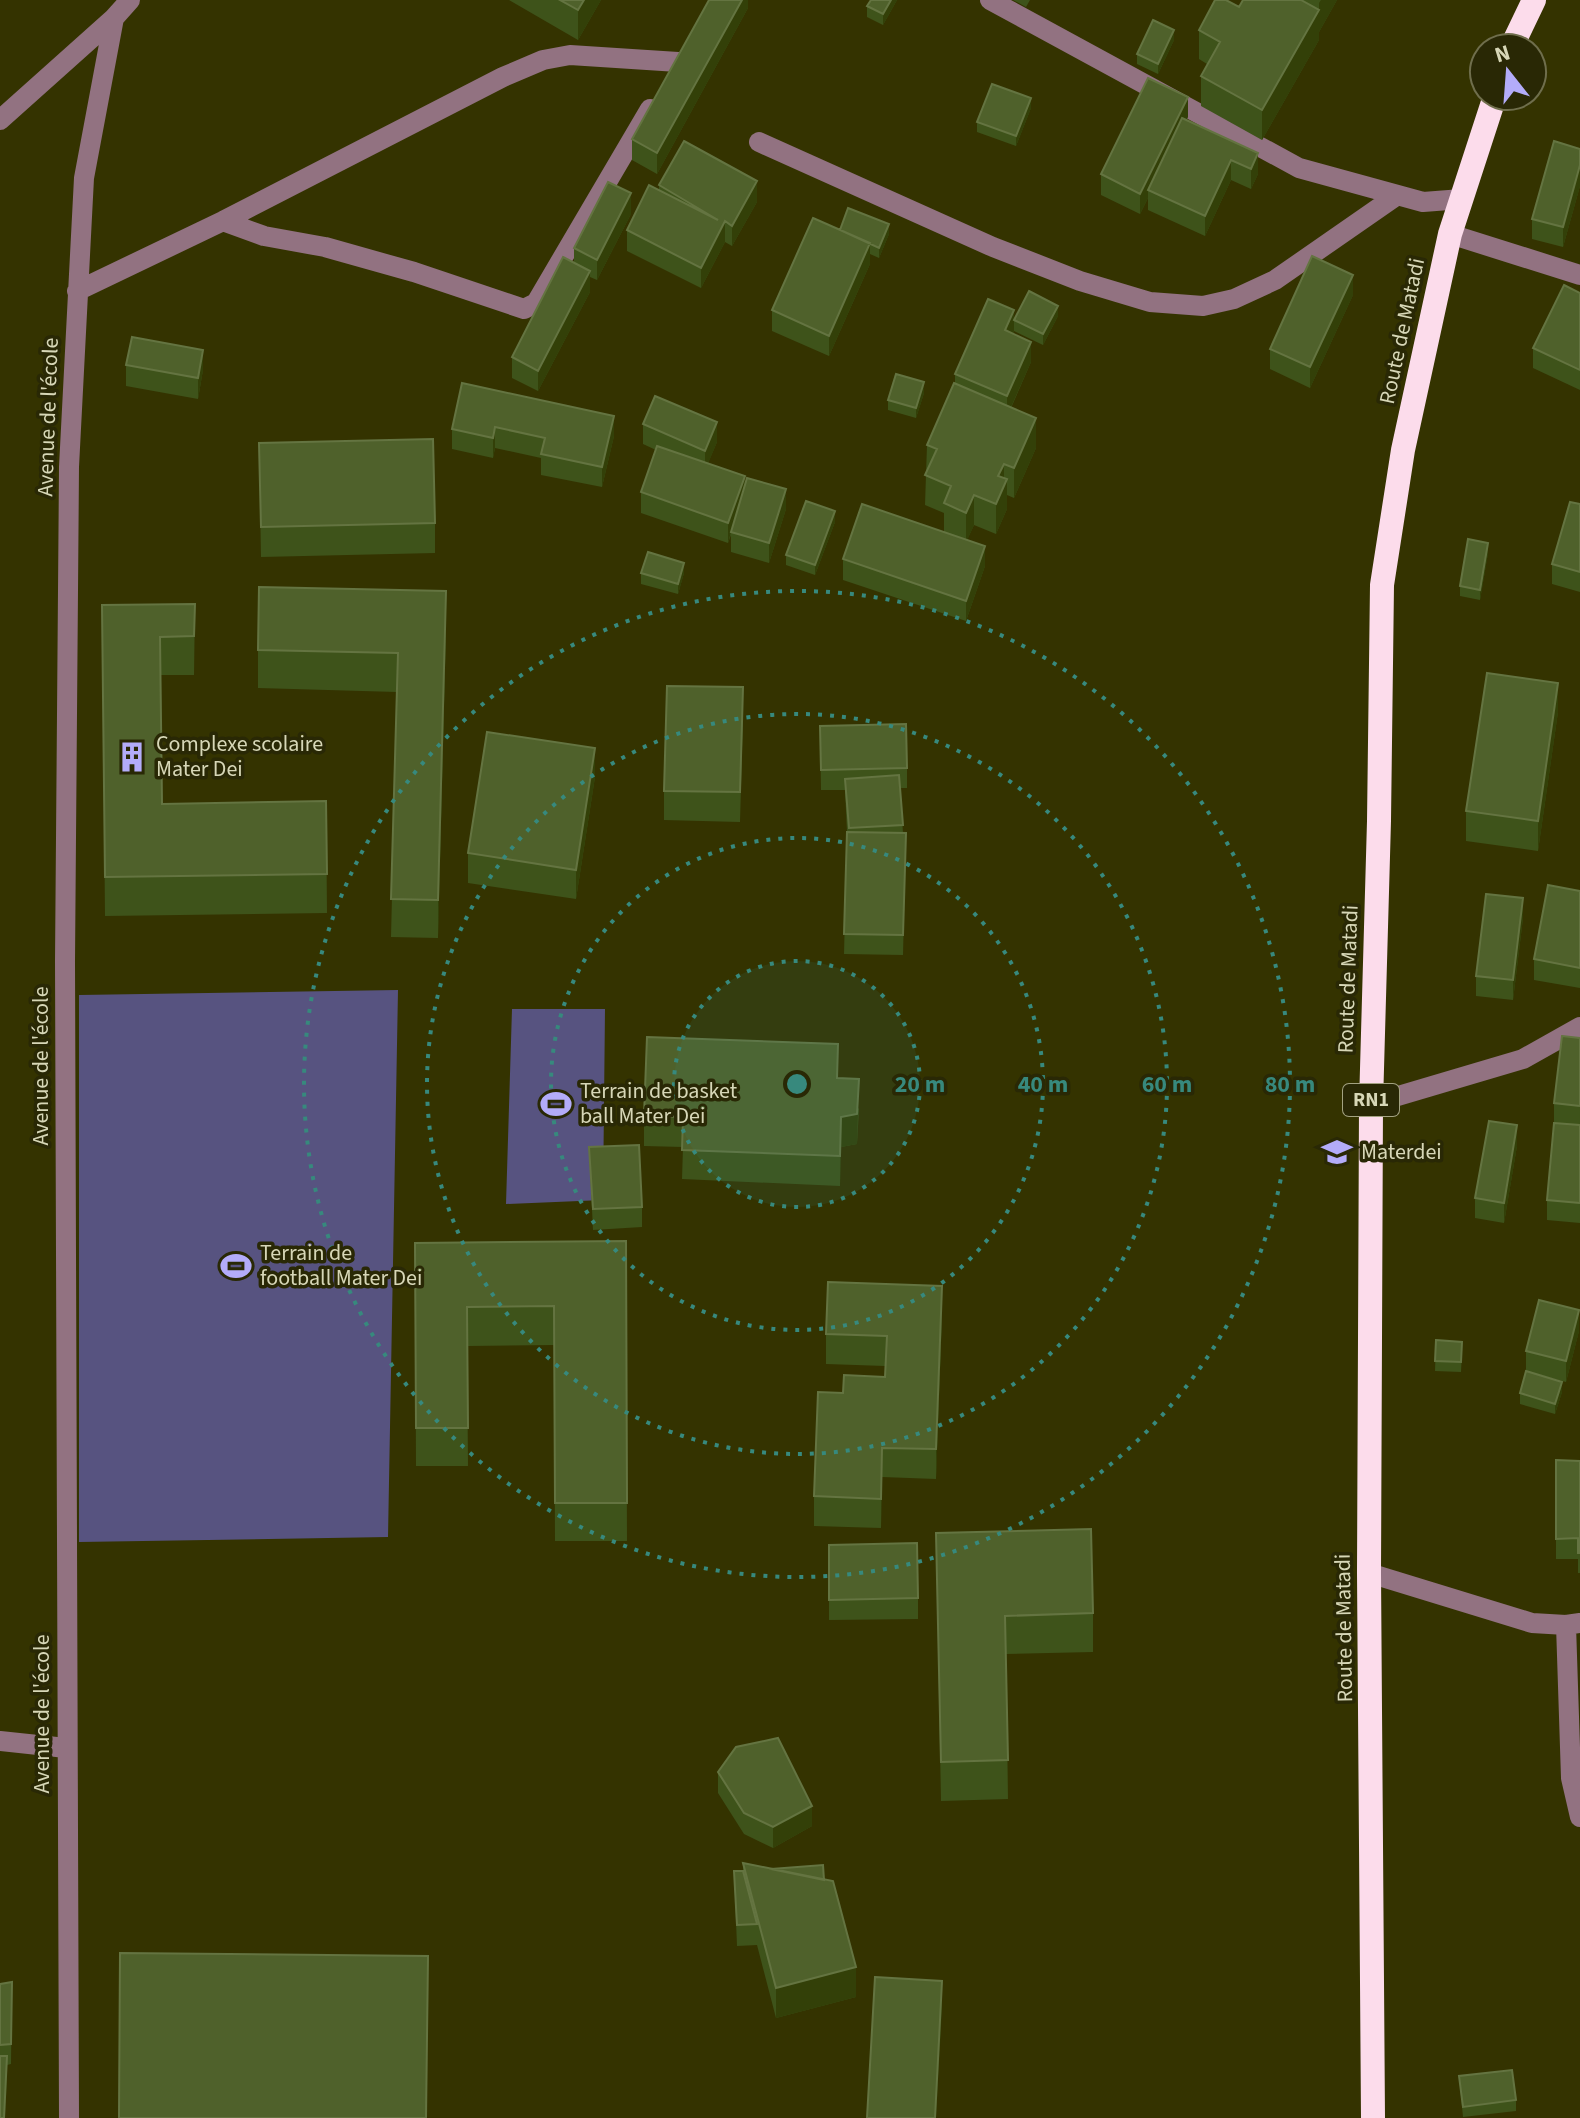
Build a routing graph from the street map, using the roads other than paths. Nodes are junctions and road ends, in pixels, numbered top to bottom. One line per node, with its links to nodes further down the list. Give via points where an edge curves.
1 (130, 0): 4 (street)
2 (990, 0): 9 (street, via 1299,168)
3 (1534, 0): 5 (highway)
4 (114, 18): 7 (street); 14 (street, Avenue de l'école, via 84,178)
5 (1519, 32)
6 (1490, 112): 10 (highway, Route de Matadi / RN1)
7 (0, 120)
8 (759, 142): 9 (street, via 993,247 1150,302 1203,306 1234,299 1275,280)
9 (1396, 196): 10 (street, via 1423,202)
10 (1462, 199): 12 (highway, Route de Matadi / RN1)
11 (223, 221): 11 (street, via 543,60 570,55 674,69 536,303 524,309 414,272); 14 (street)
12 (1450, 234): 13 (street); 16 (highway, Route de Matadi / RN1, via 1403,450 1382,585)
13 (1580, 275)
14 (77, 291): 20 (street, Avenue de l'école, via 69,467 65,838)
15 (1580, 1027): 16 (street, via 1523,1059)
16 (1371, 1104): 17 (highway, Route de Matadi / RN1)
17 (1369, 1573): 18 (street, via 1532,1623); 23 (highway, Route de Matadi / RN1)
18 (1573, 1624): 21 (street, via 1571,1778)
19 (0, 1741): 20 (street)
20 (66, 1748): 22 (street, Avenue de l'école)
21 (1580, 1817)
22 (69, 2118)
23 (1373, 2118)

